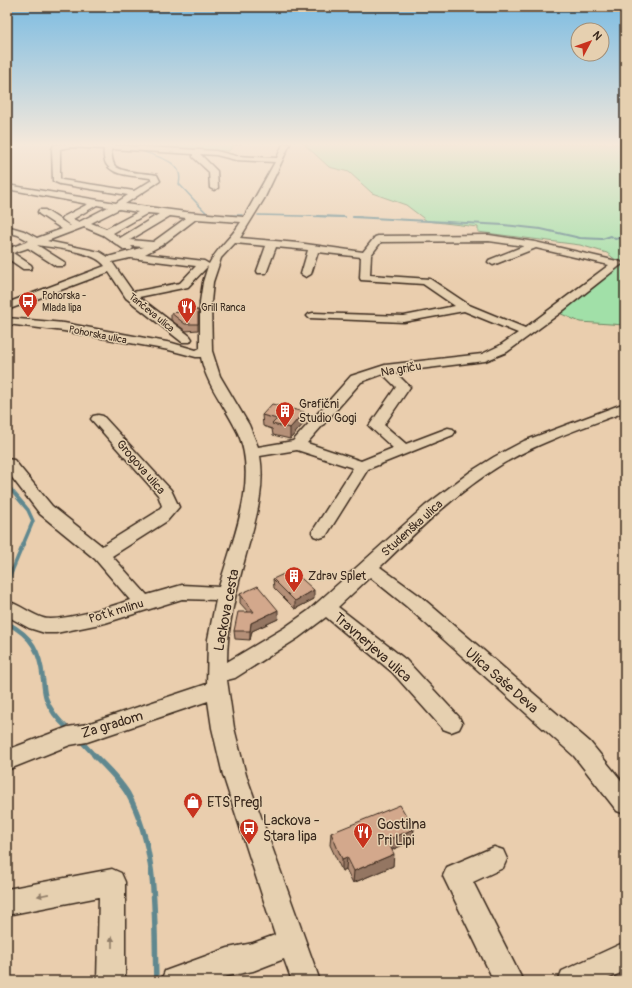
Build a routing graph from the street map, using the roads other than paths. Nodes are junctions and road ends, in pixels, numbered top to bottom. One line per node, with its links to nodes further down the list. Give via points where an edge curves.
1 (25, 190): 6 (street)
2 (110, 190): 5 (street)
3 (141, 190): 5 (street)
4 (264, 190): 14 (street)
5 (136, 194): 9 (street)
6 (77, 199): 7 (street); 8 (street)
7 (97, 202): 9 (street); 15 (street, via 66,219)
8 (64, 206)
9 (117, 206): 10 (street); 15 (street)
10 (147, 210): 12 (street); 18 (street)
11 (42, 212): 17 (street)
12 (168, 213): 13 (street); 20 (street)
13 (194, 216): 14 (street); 23 (street, via 179,229)
14 (247, 220): 19 (street)
15 (81, 225): 17 (street); 18 (street, via 95,226)
16 (7, 229): 21 (street, via 21,233)
17 (70, 230): 21 (street)
18 (107, 233): 20 (street)
19 (232, 240): 22 (street); 41 (street, via 214,264)
20 (120, 242): 23 (street); 27 (street)
21 (34, 243): 26 (street); 30 (street); 31 (street, via 98,254)
22 (272, 244): 25 (street); 33 (street)
23 (152, 245): 27 (street)
24 (535, 245): 28 (street, Na griču, via 489,238 378,239); 29 (street); 40 (street, Na griču, via 617,264)
25 (314, 248): 28 (street); 34 (street)
26 (7, 253): 32 (street)
27 (134, 254): 31 (street); 35 (street, via 204,264 184,285)
28 (366, 255): 37 (street, via 364,278 426,281)
29 (493, 262)
30 (60, 264)
31 (109, 264): 35 (street, Tančeva ulica); 36 (street)
32 (27, 267)
33 (262, 271)
34 (306, 274)
35 (130, 296): 41 (street, Tančeva ulica)
36 (7, 307)
37 (465, 308): 38 (street, via 404,319); 40 (street)
38 (313, 316)
39 (7, 321): 41 (street, Pohorska ulica, via 64,327 172,347)
40 (526, 332): 42 (street, Na griču, via 503,349 485,357)
41 (196, 345): 43 (street, Tančeva ulica, via 201,362)
42 (385, 369): 47 (street, Na griču, via 356,379); 48 (street, via 403,387 376,426)
43 (219, 387): 49 (street, Lackova cesta, via 246,435)
44 (625, 407): 54 (street, Studenška ulica, via 550,436 499,460 446,498)
45 (98, 419): 53 (street, Grogova ulica, via 165,492 171,507 161,517)
46 (448, 432): 48 (street)
47 (298, 445): 49 (street); 51 (street)
48 (404, 449): 51 (street)
49 (251, 453): 55 (street, Lackova cesta, via 254,474 251,500)
50 (9, 463): 53 (street, via 46,510)
51 (362, 466): 52 (street)
52 (320, 532)
53 (101, 555): 56 (street)
54 (368, 567): 57 (street, Studenška ulica); 62 (street, Ulica Saše Deva, via 413,601 582,749)
55 (228, 594): 56 (street, Pot k mlinu, via 182,592); 59 (street, Lackova cesta, via 220,625)
56 (143, 603): 58 (street, Pot k mlinu, via 105,616 56,626 36,623)
57 (326, 607): 59 (street, Studenška ulica, via 304,624 228,672); 60 (street, Travnerjeva ulica, via 399,666)
58 (7, 608)
59 (217, 682): 61 (street, Za gradom); 65 (street, Lackova cesta, via 225,740 235,777)
60 (451, 723)
61 (7, 760)
62 (625, 803)
63 (494, 859): 70 (street, via 456,876)
64 (7, 902): 67 (street, one-way to 64, via 112,882)
65 (291, 943): 68 (street); 69 (street, Lackova cesta)
66 (625, 956): 71 (street)
67 (112, 981)
68 (175, 981)
69 (306, 981)
70 (509, 981)
71 (572, 981)

